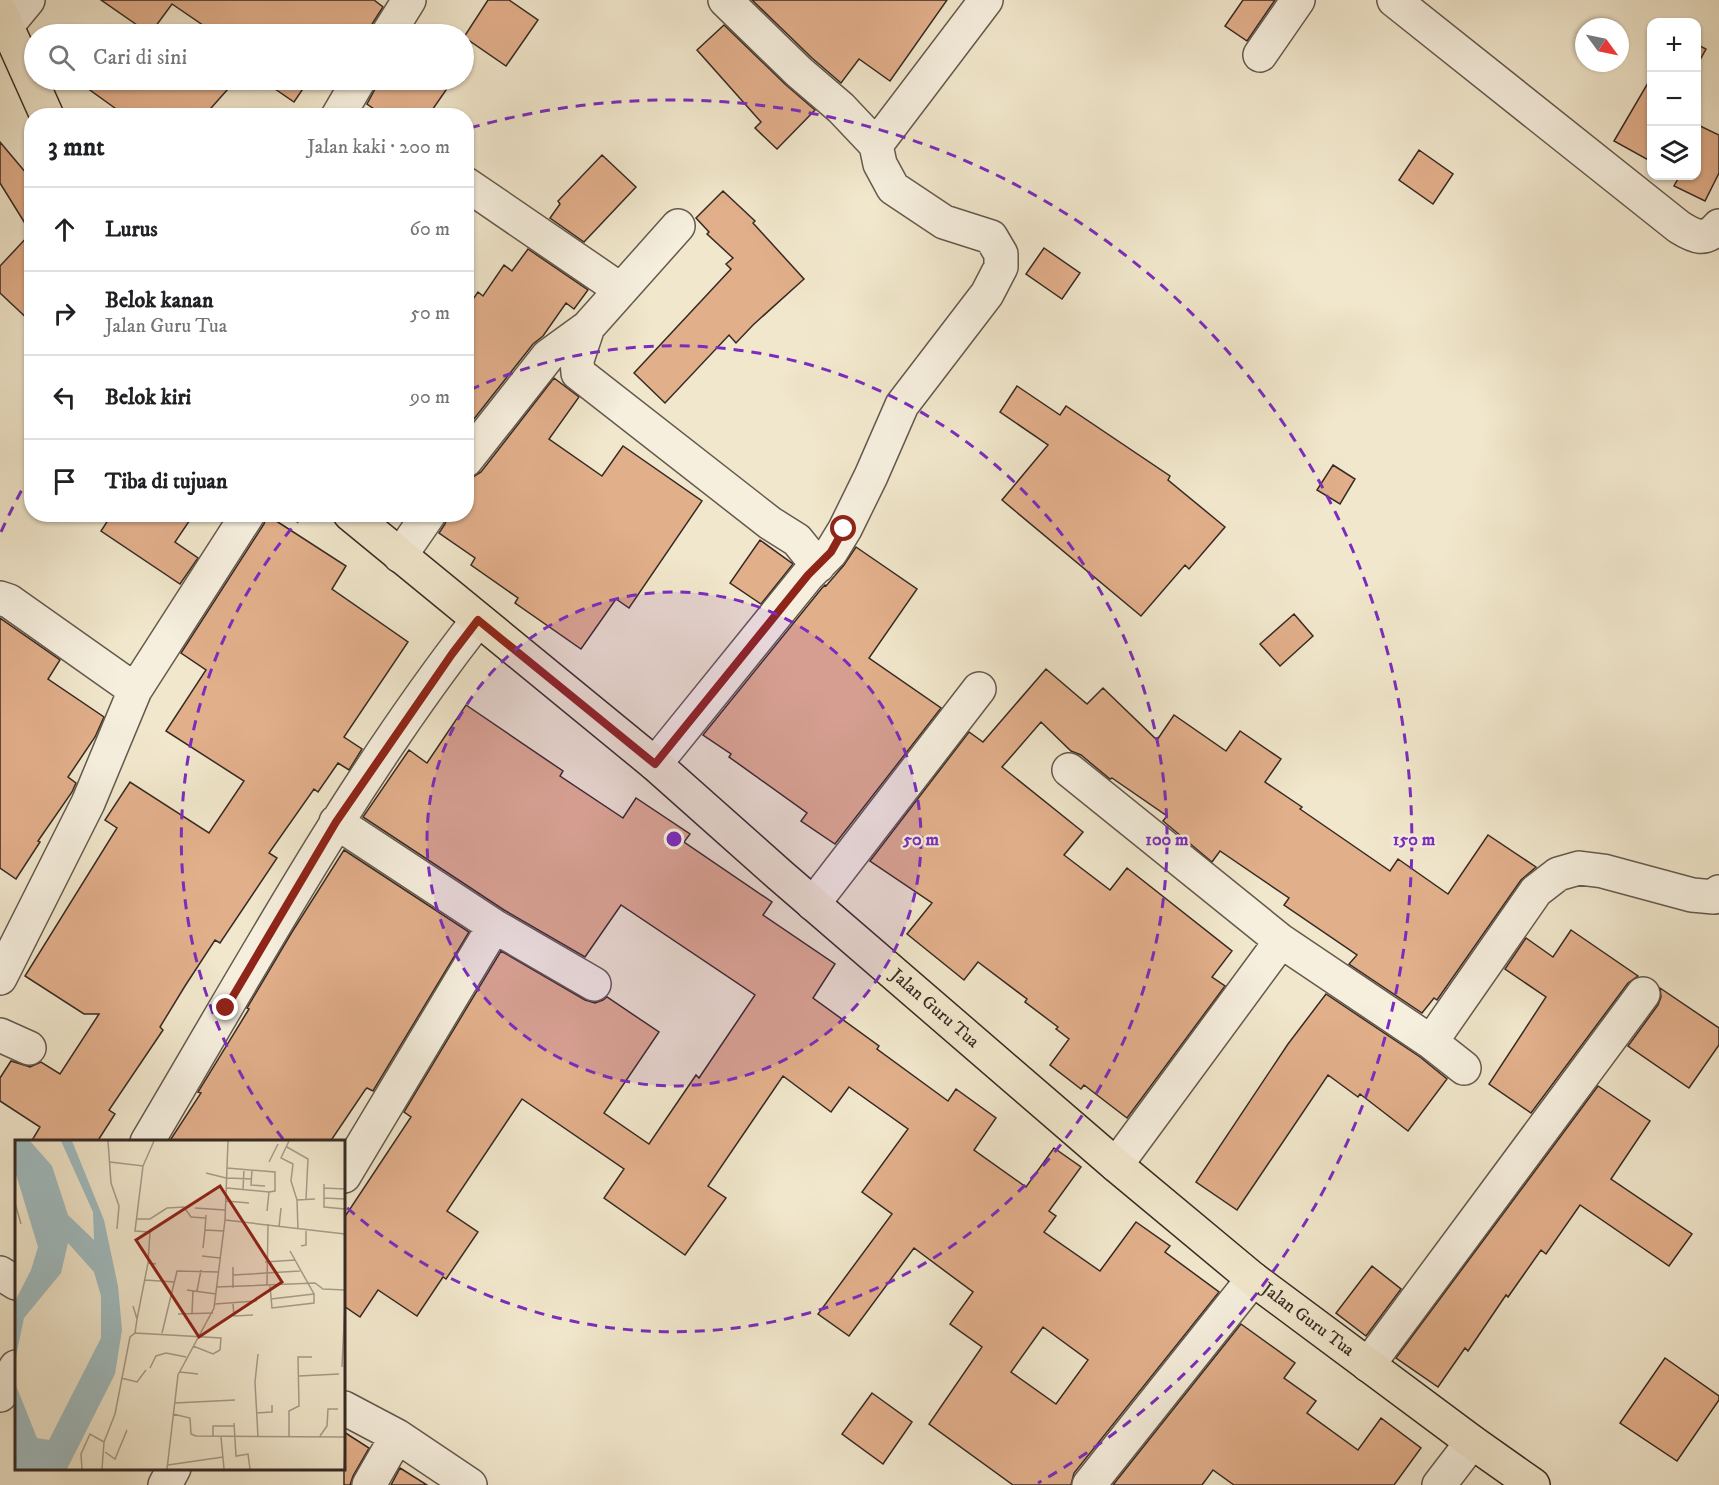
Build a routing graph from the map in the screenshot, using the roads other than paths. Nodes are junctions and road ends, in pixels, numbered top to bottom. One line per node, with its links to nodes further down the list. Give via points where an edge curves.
1 (28, 0): 7 (street)
2 (409, 0): 8 (street)
3 (725, 0): 13 (street)
4 (986, 0): 13 (street)
5 (1298, 0): 9 (street)
6 (1394, 0): 16 (street, via 1679,227 1701,237)
7 (2, 24): 10 (main road)
8 (393, 24)
9 (1260, 55)
10 (24, 69)
11 (34, 90): 12 (main road)
12 (43, 108)
13 (876, 145): 24 (street, via 880,164 893,188 944,222 991,237 1001,254 1001,267 987,294 902,405 872,476 831,552)
14 (474, 189): 17 (street)
15 (678, 226): 17 (street)
16 (1719, 226)
17 (621, 290): 18 (street)
18 (588, 327): 19 (street, via 548,356); 24 (street, via 577,360 578,373 797,540)
19 (474, 450)
20 (243, 522): 28 (street)
21 (360, 522): 23 (main road, Jalan Guru Tua)
22 (423, 522): 23 (street)
23 (400, 556): 26 (main road, Jalan Guru Tua)
24 (818, 566): 29 (street)
25 (0, 598): 28 (street)
26 (478, 620): 29 (main road, Jalan Guru Tua); 31 (street)
27 (979, 689): 33 (street)
28 (135, 690): 36 (street, via 88,803)
29 (655, 764): 33 (main road, Jalan Guru Tua)
30 (1069, 770): 35 (street)
31 (336, 822): 34 (street); 41 (street)
32 (1719, 892): 39 (street, via 1714,897 1692,895 1579,868 1558,874 1536,891)
33 (813, 904): 42 (main road, Jalan Guru Tua)
34 (494, 926): 37 (street); 43 (street)
35 (1281, 941): 39 (street); 42 (street)
36 (0, 978)
37 (594, 984)
38 (1643, 994): 47 (street)
39 (1431, 1042): 40 (street)
40 (1464, 1068)
41 (148, 1140)
42 (1116, 1165): 45 (main road, Jalan Guru Tua)
43 (345, 1174)
44 (0, 1273): 46 (street)
45 (1253, 1279): 47 (main road, Jalan Guru Tua); 57 (street)
46 (15, 1282)
47 (1368, 1365): 52 (main road, Jalan Guru Tua)
48 (15, 1369): 49 (street)
49 (0, 1395)
50 (345, 1409): 51 (street)
51 (397, 1436): 55 (street); 56 (street)
52 (1472, 1443): 58 (street); 59 (main road, Jalan Guru Tua)
53 (173, 1470): 54 (street)
54 (165, 1485)
55 (369, 1485)
56 (470, 1485)
57 (1089, 1485)
58 (1439, 1485)
59 (1533, 1485)

